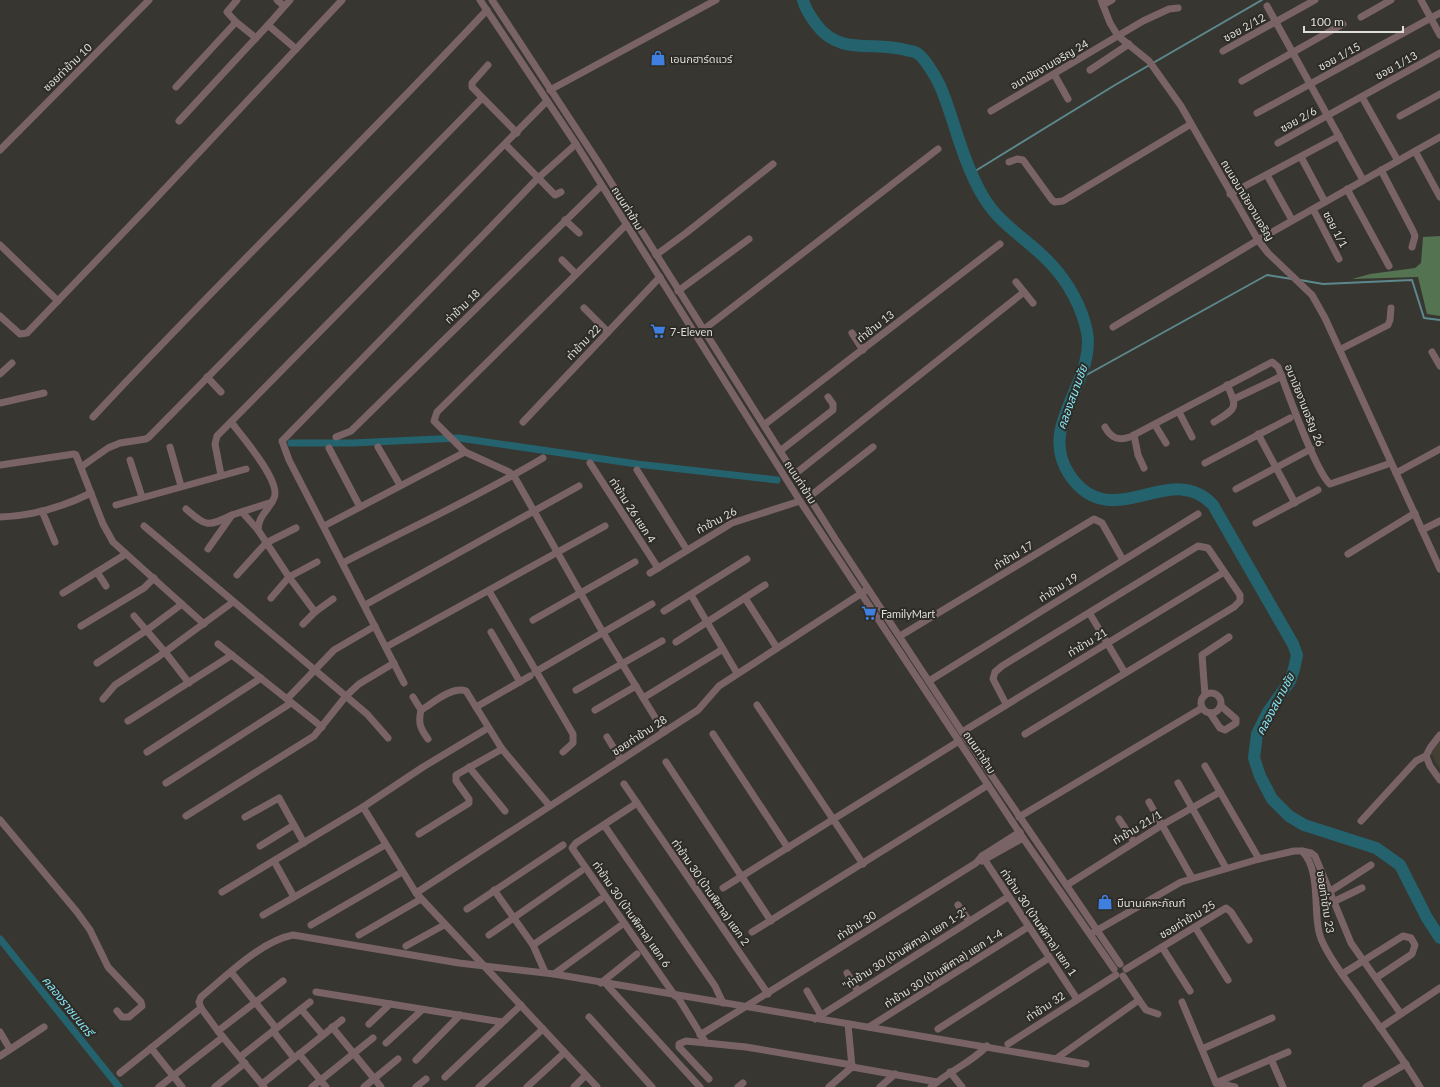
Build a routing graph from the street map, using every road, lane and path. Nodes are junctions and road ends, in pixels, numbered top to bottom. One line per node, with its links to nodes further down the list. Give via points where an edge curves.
1 (149, 0): 58 (street, ซอยท่าข้าม 10)
2 (237, 0): 21 (street, via 227,12)
3 (277, 0): 14 (street)
4 (290, 0): 14 (street)
5 (342, 0): 29 (street)
6 (480, 0): 17 (street, ถนนท่าข้าม)
7 (492, 0): 39 (street, ถนนท่าข้าม)
8 (716, 0): 39 (street)
9 (1112, 0): 13 (street)
10 (1315, 0): 22 (street, ซอย 2/12)
11 (1391, 0): 19 (street)
12 (1422, 0): 20 (street)
13 (1102, 2): 26 (street, ถนนอนามัยงามเจริญ)
14 (284, 6): 24 (street)
15 (1268, 6): 22 (street)
16 (1178, 8): 26 (street, อนามัยงามเจริญ 24, via 1159,13)
17 (487, 10): 44 (street, ถนนท่าข้าม); 119 (street, via 254,251 186,317)
18 (1440, 13): 20 (street, ซอย 1/15)
19 (1362, 17)
20 (1431, 18): 25 (street); 37 (street, ซอย 1/15)
21 (236, 22): 27 (street); 38 (street)
22 (1276, 22): 30 (street, ซอย 2/12); 31 (street)
23 (1343, 24): 31 (street)
24 (268, 25): 27 (street); 29 (street)
25 (1440, 35)
26 (1118, 36): 28 (street, ถนนอนามัยงามเจริญ); 35 (street, อนามัยงามเจริญ 24)
27 (256, 38): 49 (street)
28 (1129, 44): 34 (street); 50 (street, ถนนอนามัยงามเจริญ, via 1149,61)
29 (296, 49): 93 (street)
30 (1223, 51)
31 (1293, 53): 36 (street); 37 (street)
32 (1440, 53): 41 (street, ซอย 1/13)
33 (488, 65): 42 (street, via 472,83 472,87)
34 (1090, 70)
35 (1054, 74): 43 (street); 45 (street, อนามัยงามเจริญ 24)
36 (1242, 81)
37 (1310, 84): 46 (street, ซอย 1/15); 47 (street)
38 (176, 87)
39 (550, 90): 84 (street, ถนนท่าข้าม)
40 (1440, 94): 48 (street)
41 (1362, 96): 47 (street, ซอย 1/13); 61 (street)
42 (482, 98): 51 (street); 111 (street)
43 (1068, 99)
44 (547, 101): 51 (street); 55 (street, ถนนท่าข้าม)
45 (991, 111)
46 (1257, 113)
47 (1328, 116): 52 (street); 54 (street, ซอย 2/6)
48 (1400, 116)
49 (179, 121)
50 (1191, 124): 62 (street, via 1063,201 1052,200 1023,160 1016,159); 71 (street, ถนนอนามัยงามเจริญ)
51 (517, 133): 56 (street)
52 (1339, 136): 60 (street); 67 (street)
53 (1440, 137): 59 (street)
54 (1278, 143)
55 (576, 144): 66 (street); 68 (street, ถนนท่าข้าม)
56 (506, 145): 66 (street); 121 (street)
57 (938, 148): 99 (street)
58 (0, 150)
59 (1415, 151): 61 (street); 72 (street)
60 (1301, 157): 65 (street); 73 (street)
61 (1398, 161): 64 (street)
62 (1010, 162)
63 (773, 164): 84 (street)
64 (1381, 170): 67 (street); 83 (street, via 1413,231 1415,236)
65 (1267, 175): 71 (street); 76 (street)
66 (537, 179): 70 (street, via 555,195); 179 (street, via 284,437 282,441 289,460)
67 (1363, 180): 69 (street)
68 (601, 186): 75 (street, ท่าข้าม 18); 77 (street, ถนนท่าข้าม)
69 (1347, 189): 73 (street); 87 (street)
70 (561, 192)
71 (1230, 194): 80 (street, ถนนอนามัยงามเจริญ)
72 (1440, 197)
73 (1325, 202): 74 (street)
74 (1312, 209): 76 (street); 85 (street, ซอย 1/1)
75 (565, 220): 78 (street); 129 (street, ท่าข้าม 18, via 351,431)
76 (1292, 220): 80 (street)
77 (626, 225): 88 (street); 89 (street, ถนนท่าข้าม)
78 (578, 233)
79 (749, 239): 91 (street)
80 (1258, 240): 98 (street); 102 (street, ถนนอนามัยงามเจริญ, via 1312,296)
81 (1000, 244): 103 (street, ท่าข้าม 13)
82 (0, 245): 93 (street)
83 (1412, 247)
84 (656, 256): 91 (street, ถนนท่าข้าม)
85 (1340, 259)
86 (562, 260): 88 (street)
87 (1389, 266)
88 (576, 274): 139 (street, via 437,412 434,417 435,424)
89 (660, 277): 100 (street, ท่าข้าม 22); 107 (street, ถนนท่าข้าม)
90 (1016, 282): 92 (street)
91 (678, 291): 99 (street, ถนนท่าข้าม)
92 (1024, 292): 94 (street); 152 (street)
93 (58, 301): 97 (street, via 24,334 20,334)
94 (1033, 303)
95 (584, 308): 100 (street)
96 (1391, 308): 102 (street, via 1388,325)
97 (0, 316)
98 (1113, 327)
99 (703, 330): 105 (street, ถนนท่าข้าม)
100 (608, 332): 122 (street, ท่าข้าม 22)
101 (852, 333): 103 (street)
102 (1341, 349): 143 (street, ถนนอนามัยงามเจริญ)
103 (862, 350): 125 (street, ท่าข้าม 13)
104 (1432, 352): 108 (street)
105 (721, 358): 107 (street); 125 (street, ถนนท่าข้าม)
106 (12, 364): 109 (street)
107 (712, 364): 163 (street, ถนนท่าข้าม)
108 (1440, 366)
109 (0, 374)
110 (1282, 376): 112 (street, อนามัยงามเจริญ 26, via 1276,364 1272,362); 116 (street); 136 (street, อนามัยงามเจริญ 26)
111 (207, 377): 113 (street); 146 (street, via 149,437 108,448)
112 (1227, 386): 116 (street); 118 (street, อนามัยงามเจริญ 26)
113 (221, 392)
114 (44, 393): 117 (street)
115 (828, 397): 138 (street, via 833,404 833,410)
116 (1234, 398): 123 (street, via 1233,410)
117 (0, 403)
118 (1179, 412): 124 (street, อนามัยงามเจริญ 26); 130 (street)
119 (93, 417)
120 (1290, 418): 127 (street)
121 (231, 422): 153 (street, via 215,441); 164 (street, via 268,473 275,491)
122 (523, 422)
123 (1214, 422)
124 (1155, 424): 128 (street, อนามัยงามเจริญ 26); 131 (street)
125 (764, 426): 138 (street, ถนนท่าข้าม)
126 (1105, 427): 128 (street, อนามัยงามเจริญ 26, via 1115,438 1123,439)
127 (1258, 434): 142 (street); 147 (street)
128 (1134, 435): 148 (street)
129 (336, 437)
130 (1192, 437)
131 (1166, 443)
132 (170, 447): 156 (street)
133 (378, 447): 155 (street)
134 (873, 447): 162 (street)
135 (329, 448): 167 (street)
136 (1311, 449): 143 (street, อนามัยงามเจริญ 26, via 1323,476 1330,484); 147 (street)
137 (1440, 449): 151 (street)
138 (780, 451): 152 (street, ถนนท่าข้าม)
139 (465, 452): 154 (street); 155 (street)
140 (543, 458): 154 (street)
141 (130, 460): 161 (street)
142 (1204, 463)
143 (1391, 463): 151 (street, ถนนอนามัยงามเจริญ)
144 (590, 464): 196 (street, ท่าข้าม 26 แยก 4)
145 (0, 465): 146 (street, via 74,454)
146 (81, 467): 160 (street)
147 (1276, 467): 158 (street); 165 (street)
148 (1144, 468)
149 (246, 469): 153 (street)
150 (637, 470): 187 (street)
151 (1396, 473): 172 (street, ถนนอนามัยงามเจริญ)
152 (795, 474): 162 (street, ถนนท่าข้าม)
153 (222, 475): 156 (street)
154 (514, 476): 170 (street); 195 (street)
155 (400, 485): 167 (street)
156 (181, 486): 161 (street)
157 (579, 486): 170 (street)
158 (1236, 489)
159 (1318, 490): 165 (street)
160 (91, 493): 169 (street); 189 (street, via 110,537)
161 (142, 497): 166 (street)
162 (809, 497): 207 (street, ถนนท่าข้าม)
163 (800, 501): 187 (street, ท่าข้าม 26, via 732,523); 207 (street, ถนนท่าข้าม)
164 (272, 502): 171 (street); 182 (street, via 260,518)
165 (1295, 502): 177 (street)
166 (116, 505)
167 (360, 507): 179 (street)
168 (186, 510): 174 (street, via 199,521 209,525)
169 (42, 511): 175 (street); 184 (street)
170 (535, 511): 188 (street); 216 (street)
171 (242, 512): 174 (street); 182 (street)
172 (1415, 513): 183 (street, ถนนอนามัยงามเจริญ); 190 (street)
173 (1198, 514): 192 (street, ท่าข้าม 19)
174 (232, 515): 186 (street)
175 (0, 517)
176 (1440, 521): 183 (street)
177 (1256, 523)
178 (144, 526): 214 (street)
179 (324, 526): 195 (street)
180 (605, 526): 188 (street)
181 (296, 528): 185 (street)
182 (258, 530): 185 (street)
183 (1422, 530): 197 (street, ถนนอนามัยงามเจริญ)
184 (55, 542)
185 (266, 543): 201 (street); 202 (street)
186 (208, 549)
187 (687, 550): 196 (street, ท่าข้าม 26)
188 (558, 552): 206 (street); 208 (street)
189 (126, 554): 198 (street); 203 (street)
190 (1348, 554)
191 (747, 559): 210 (street)
192 (1123, 560): 231 (street, ท่าข้าม 17, via 1102,523 1094,519); 250 (street, ท่าข้าม 19)
193 (317, 562): 202 (street)
194 (635, 562): 208 (street)
195 (343, 563): 216 (street)
196 (658, 568): 200 (street, ท่าข้าม 26)
197 (1440, 569)
198 (97, 572): 205 (street); 209 (street)
199 (1224, 572): 220 (street, via 1208,548 1198,546); 235 (street, ท่าข้าม 21); 247 (street, via 1240,595 1238,604)
200 (650, 573)
201 (237, 575)
202 (289, 577): 211 (street); 219 (street)
203 (154, 578): 215 (street); 226 (street, via 144,588)
204 (765, 585): 212 (street)
205 (106, 586)
206 (489, 591): 237 (street); 248 (street)
207 (866, 591): 231 (street, ถนนท่าข้าม); 238 (street, ซอยท่าข้าม 28); 281 (street, ถนนท่าข้าม)
208 (580, 592): 222 (street); 229 (street)
209 (63, 593)
210 (691, 595): 218 (street); 223 (street)
211 (270, 598)
212 (745, 598): 223 (street); 238 (street)
213 (333, 599): 219 (street)
214 (233, 602): 224 (street); 245 (street)
215 (182, 604): 224 (street); 228 (street)
216 (365, 604): 227 (street)
217 (652, 604): 229 (street)
218 (664, 611)
219 (315, 612): 225 (street)
220 (1090, 614): 235 (street); 262 (street, via 995,672 993,679)
221 (134, 616): 228 (street)
222 (533, 620)
223 (707, 622): 234 (street); 239 (street)
224 (204, 624): 240 (street)
225 (303, 624)
226 (82, 626)
227 (375, 626): 237 (street); 245 (street, via 339,646)
228 (147, 630): 240 (street); 242 (street)
229 (602, 631): 244 (street); 248 (street)
230 (491, 632): 251 (street)
231 (900, 636): 250 (street, ถนนท่าข้าม)
232 (1229, 637): 256 (street, via 1202,655)
233 (662, 641): 244 (street)
234 (676, 642)
235 (1107, 643): 247 (street); 262 (street, ท่าข้าม 21)
236 (218, 644): 241 (street)
237 (386, 647): 243 (street)
238 (777, 648): 246 (street, ซอยท่าข้าม 28)
239 (723, 649): 246 (street); 259 (street)
240 (165, 652): 252 (street); 260 (street, via 115,685)
241 (232, 655): 249 (street); 252 (street)
242 (97, 663)
243 (394, 663): 253 (street); 257 (street, via 365,680)
244 (622, 664): 254 (street); 255 (street)
245 (315, 670): 257 (street); 261 (street)
246 (737, 673): 273 (street, ซอยท่าข้าม 28, via 719,686 698,710)
247 (1125, 673): 276 (street)
248 (533, 674): 251 (street); 284 (street, via 573,734 574,743)
249 (261, 678): 261 (street); 283 (street)
250 (929, 680): 274 (street, ถนนท่าข้าม)
251 (520, 682): 265 (street)
252 (189, 683): 270 (street)
253 (404, 683)
254 (636, 686): 259 (street); 268 (street)
255 (576, 690)
256 (1205, 695): 264 (street, via 1215,694 1220,699); 266 (street, via 1202,699)
257 (346, 696): 271 (street); 279 (street, via 372,719)
258 (413, 697): 267 (street)
259 (643, 698): 273 (street)
260 (103, 699)
261 (289, 701): 271 (street); 291 (street)
262 (1006, 704): 274 (street, ท่าข้าม 21)
263 (758, 705): 305 (street)
264 (1221, 706): 269 (street, via 1216,712); 269 (street, via 1236,719 1236,723 1229,728 1220,728)
265 (476, 707): 267 (street, via 466,691 461,689 454,690); 272 (street)
266 (1202, 708): 269 (street); 304 (street)
267 (421, 710): 280 (street, via 419,725)
268 (595, 710)
269 (1210, 713)
270 (128, 721)
271 (322, 727): 302 (street, via 307,740)
272 (488, 728): 282 (street); 299 (street)
273 (664, 732): 286 (street, ซอยท่าข้าม 28)
274 (962, 732): 304 (street, ถนนท่าข้าม)
275 (713, 734): 319 (street)
276 (1025, 734)
277 (1440, 736): 285 (street)
278 (607, 737): 286 (street)
279 (388, 738)
280 (428, 739)
281 (959, 741): 294 (street, ถนนท่าข้าม); 305 (street)
282 (502, 749): 289 (street); 298 (street)
283 (147, 752)
284 (563, 752)
285 (1426, 756): 290 (street); 308 (street, via 1416,761)
286 (621, 760): 298 (street, ซอยท่าข้าม 28)
287 (666, 762): 329 (street)
288 (1205, 766): 295 (street)
289 (469, 767): 301 (street); 312 (street, via 455,778 469,800 468,803)
290 (1440, 780)
291 (166, 783)
292 (1178, 783): 300 (street)
293 (624, 784): 297 (street, ท่าข้าม 30 (บ้านพิศาล) แยก 2)
294 (988, 784): 313 (street, ถนนท่าข้าม); 324 (street)
295 (1220, 792): 300 (street, ท่าข้าม 21/1); 322 (street)
296 (1149, 802): 311 (street)
297 (637, 803): 310 (street); 384 (street, ท่าข้าม 30 (บ้านพิศาล) แยก 2)
298 (549, 805): 337 (street, ซอยท่าข้าม 28)
299 (363, 807): 315 (street); 316 (street)
300 (1192, 808): 311 (street, ท่าข้าม 21/1); 326 (street)
301 (505, 811)
302 (186, 816)
303 (245, 817): 309 (street, via 279,798)
304 (1019, 817): 331 (street, ถนนท่าข้าม)
305 (833, 819): 319 (street); 324 (street)
306 (1119, 819): 314 (street)
307 (0, 820): 398 (street, via 81,917 108,967 141,1002 142,1006 129,1017 122,1017)
308 (1361, 821)
309 (294, 825): 315 (street); 318 (street)
310 (604, 825): 385 (street, ท่าข้าม 30 (บ้านพิศาล) แยก 6, via 572,848); 391 (street, via 715,986)
311 (1162, 825): 314 (street, ท่าข้าม 21/1); 330 (street)
312 (419, 834)
313 (1021, 835): 321 (street, ท่าข้าม 30); 356 (street, ถนนท่าข้าม)
314 (1134, 842): 331 (street, ท่าข้าม 21/1)
315 (304, 843): 323 (street)
316 (385, 845): 328 (street); 339 (street)
317 (563, 845): 334 (street)
318 (260, 846)
319 (788, 848): 329 (street)
320 (1302, 851): 322 (street, via 1294,850); 336 (street, via 1315,856); 374 (street, ซอยท่าข้าม 23, via 1314,881 1319,933)
321 (984, 858): 338 (street, ท่าข้าม 30 (บ้านพิศาล) แยก 1); 384 (street, ท่าข้าม 30)
322 (1259, 859): 326 (street)
323 (274, 861): 335 (street); 339 (street)
324 (862, 864): 347 (street)
325 (1371, 865): 336 (street)
326 (1226, 868): 330 (street)
327 (582, 871): 346 (street)
328 (402, 872): 337 (street); 349 (street)
329 (742, 876): 332 (street); 347 (street)
330 (1192, 878): 354 (street, via 1173,886)
331 (1067, 885): 354 (street, ถนนท่าข้าม)
332 (723, 888)
333 (1362, 888): 342 (street)
334 (494, 890): 344 (street); 346 (street)
335 (222, 892)
336 (1329, 892): 342 (street)
337 (416, 893): 340 (street)
338 (1008, 896): 348 (street, "ท่าข้าม 30 (บ้านพิศาล) แยก 1-2"); 352 (street, ท่าข้าม 30 (บ้านพิศาล) แยก 1)
339 (294, 897): 345 (street)
340 (421, 899): 350 (street); 357 (street)
341 (601, 899): 360 (street)
342 (1333, 902): 365 (street, via 1351,943)
343 (958, 905): 348 (street)
344 (467, 909)
345 (263, 915)
346 (514, 917): 358 (street); 360 (street)
347 (770, 921): 355 (street)
348 (969, 921): 383 (street, "ท่าข้าม 30 (บ้านพิศาล) แยก 1-2")
349 (311, 925)
350 (444, 925): 361 (street); 367 (street)
351 (620, 926): 372 (street)
352 (1028, 927): 364 (street, ท่าข้าม 30 (บ้านพิศาล) แยก 1); 412 (street, ท่าข้าม 30 (บ้านพิศาล) แยก 1-4)
353 (1195, 927): 359 (street, ซอยท่าข้าม 25, via 1226,908); 362 (street, ซอยท่าข้าม 25); 376 (street)
354 (1098, 931): 356 (street); 366 (street, ถนนท่าข้าม)
355 (752, 932)
356 (1089, 934): 373 (street, ถนนท่าข้าม)
357 (359, 935)
358 (489, 935)
359 (1249, 940)
360 (533, 945): 370 (street)
361 (406, 946)
362 (1162, 947): 368 (street, ซอยท่าข้าม 25); 381 (street)
363 (637, 954): 378 (street)
364 (1049, 958): 386 (street, ท่าข้าม 30 (บ้านพิศาล) แยก 1); 416 (street)
365 (1363, 962): 374 (street); 375 (street); 375 (street, via 1403,936 1411,938 1415,946 1412,954)
366 (1120, 964): 368 (street, ถนนท่าข้าม); 373 (street, ท่าข้าม 32)
367 (483, 966): 369 (street, via 293,935 275,940); 370 (street); 393 (street)
368 (1126, 969): 373 (street)
369 (231, 972): 388 (street); 395 (street, via 201,997 198,1002)
370 (544, 972): 372 (street)
371 (847, 973): 383 (street)
372 (554, 974): 378 (street)
373 (1118, 974): 386 (street, ท่าข้าม 32); 387 (street, ถนนท่าข้าม)
374 (1342, 974): 413 (street, ซอยท่าข้าม 23)
375 (1376, 978): 400 (street)
376 (1228, 980)
377 (283, 981): 388 (street)
378 (604, 983): 385 (street); 469 (street)
379 (1440, 988): 400 (street)
380 (806, 990): 402 (street)
381 (1190, 991)
382 (316, 992): 392 (street)
383 (858, 992): 402 (street, "ท่าข้าม 30 (บ้านพิศาล) แยก 1-2")
384 (768, 994): 394 (street, ท่าข้าม 30)
385 (676, 996): 391 (street); 420 (street, ท่าข้าม 30 (บ้านพิศาล) แยก 6)
386 (1077, 999): 424 (street, ท่าข้าม 32)
387 (1139, 1000): 399 (street, ถนนท่าข้าม, via 1146,1010); 435 (street)
388 (255, 1002): 414 (street); 418 (street)
389 (310, 1002): 396 (street)
390 (1182, 1002): 428 (street)
391 (723, 1003): 394 (street)
392 (390, 1004): 397 (street); 408 (street)
393 (521, 1005): 407 (street); 415 (street)
394 (747, 1007): 405 (street); 420 (street, ท่าข้าม 30)
395 (201, 1008): 418 (street); 426 (street)
396 (301, 1009): 414 (street); 419 (street)
397 (422, 1010): 401 (street); 422 (street)
398 (117, 1012)
399 (1158, 1014)
400 (1401, 1014): 413 (street)
401 (460, 1015): 407 (street); 438 (street)
402 (822, 1015): 405 (street, "ท่าข้าม 30 (บ้านพิศาล) แยก 1-2")
403 (589, 1017): 468 (street)
404 (1272, 1018): 428 (street)
405 (815, 1019): 409 (street)
406 (342, 1020): 411 (street)
407 (502, 1022): 450 (street)
408 (369, 1024)
409 (848, 1024): 412 (street); 442 (street)
410 (44, 1027): 427 (street)
411 (332, 1027): 419 (street); 431 (street)
412 (869, 1027): 425 (street)
413 (1380, 1028): 441 (street, ซอยท่าข้าม 23)
414 (275, 1029): 433 (street); 434 (street)
415 (543, 1029): 430 (street); 464 (street)
416 (938, 1029)
417 (0, 1032): 427 (street)
418 (220, 1034): 434 (street); 446 (street)
419 (323, 1035): 433 (street)
420 (700, 1035): 423 (street, ท่าข้าม 30 (บ้านพิศาล) แยก 6)
421 (374, 1038): 431 (street)
422 (386, 1043)
423 (706, 1043): 442 (street, via 746,1047); 451 (street, via 682,1041 679,1047)
424 (1008, 1044)
425 (987, 1046): 435 (street); 443 (street, via 973,1059)
426 (151, 1048): 444 (street); 446 (street)
427 (10, 1049): 432 (street)
428 (1202, 1049): 454 (street)
429 (1288, 1052): 436 (street)
430 (564, 1053): 447 (street); 465 (street)
431 (354, 1054): 448 (street); 452 (street)
432 (0, 1056)
433 (297, 1056): 452 (street); 455 (street)
434 (240, 1057): 439 (street)
435 (1057, 1058): 440 (street)
436 (1271, 1058): 454 (street); 475 (street)
437 (398, 1059): 448 (street)
438 (416, 1060)
439 (245, 1063): 455 (street); 458 (street)
440 (1086, 1064)
441 (1406, 1064): 476 (street); 477 (street, ซอยท่าข้าม 23)
442 (852, 1066): 445 (street); 470 (street)
443 (950, 1072): 453 (street); 473 (street)
444 (120, 1073)
445 (895, 1074): 453 (street); 471 (street)
446 (173, 1076): 456 (street); 457 (street)
447 (585, 1076): 466 (street); 467 (street)
448 (374, 1078): 461 (street); 462 (street)
449 (426, 1078): 463 (street)
450 (445, 1078)
451 (709, 1079)
452 (320, 1080): 459 (street); 460 (street)
453 (937, 1082): 472 (street)
454 (1216, 1083): 474 (street)
455 (263, 1086)
456 (159, 1087)
457 (182, 1087)
458 (215, 1087)
459 (312, 1087)
460 (326, 1087)
461 (364, 1087)
462 (381, 1087)
463 (416, 1087)
464 (479, 1087)
465 (527, 1087)
466 (574, 1087)
467 (597, 1087)
468 (652, 1087)
469 (700, 1087)
470 (829, 1087)
471 (880, 1087)
472 (931, 1087)
473 (962, 1087)
474 (1235, 1087)
475 (1283, 1087)
476 (1366, 1087)
477 (1420, 1087)

